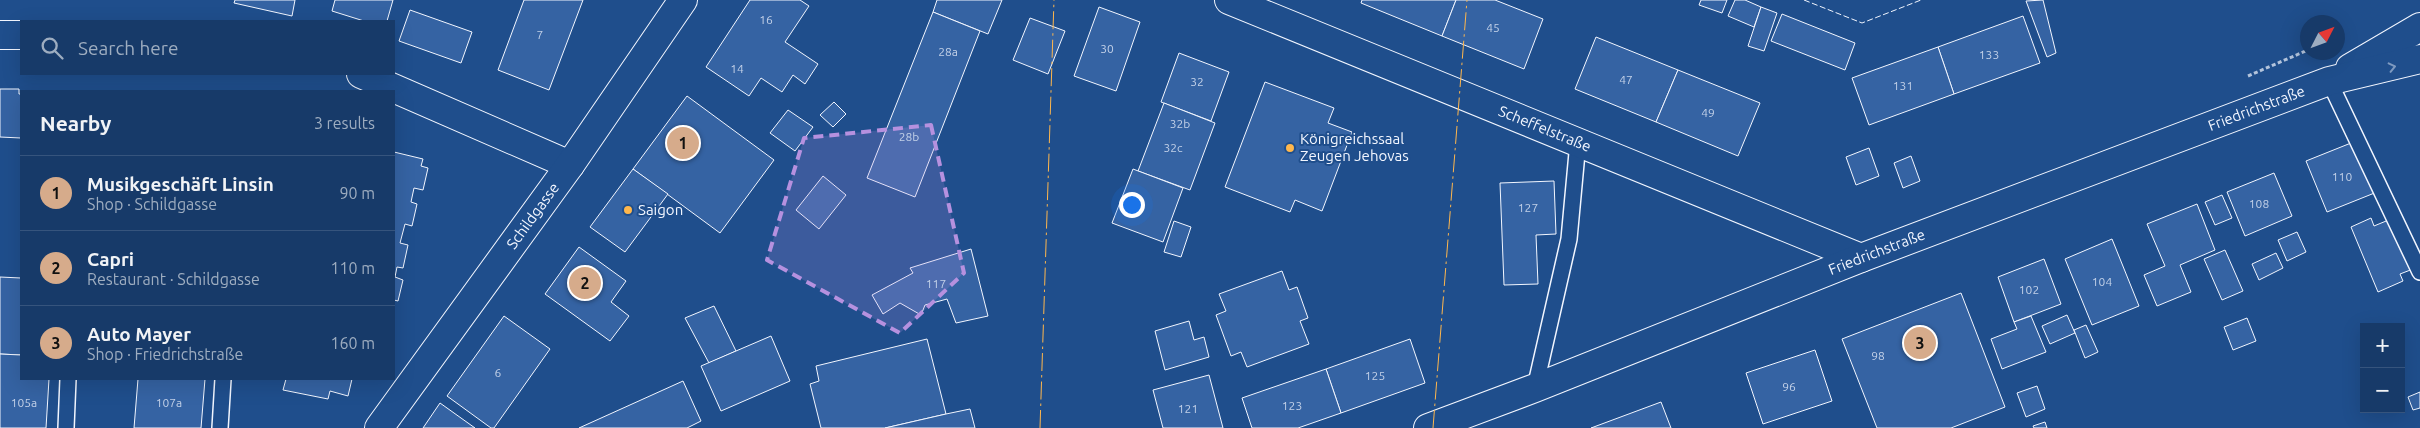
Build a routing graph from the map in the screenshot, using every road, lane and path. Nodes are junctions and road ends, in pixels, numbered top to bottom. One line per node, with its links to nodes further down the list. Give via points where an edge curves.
1 (683, 0): 10 (street, Schildgasse)
2 (1229, 0): 9 (street, Scheffelstraße)
3 (2420, 28): 8 (street, Friedrichstraße)
4 (0, 35): 5 (street)
5 (20, 35)
6 (2420, 59): 8 (street, Friedrichstraße, one-way to 6)
7 (363, 75): 10 (street)
8 (2329, 81): 11 (street, Friedrichstraße); 12 (lane)
9 (1578, 142): 11 (street, Scheffelstraße); 15 (lane, via 1569,238)
10 (570, 166): 18 (street, Schildgasse)
11 (1861, 258): 15 (street, Friedrichstraße)
12 (2420, 272)
13 (68, 380): 16 (lane)
14 (223, 380): 17 (lane)
15 (1535, 388): 19 (street, Friedrichstraße)
16 (66, 428)
17 (220, 428)
18 (379, 428)
19 (1428, 428)

